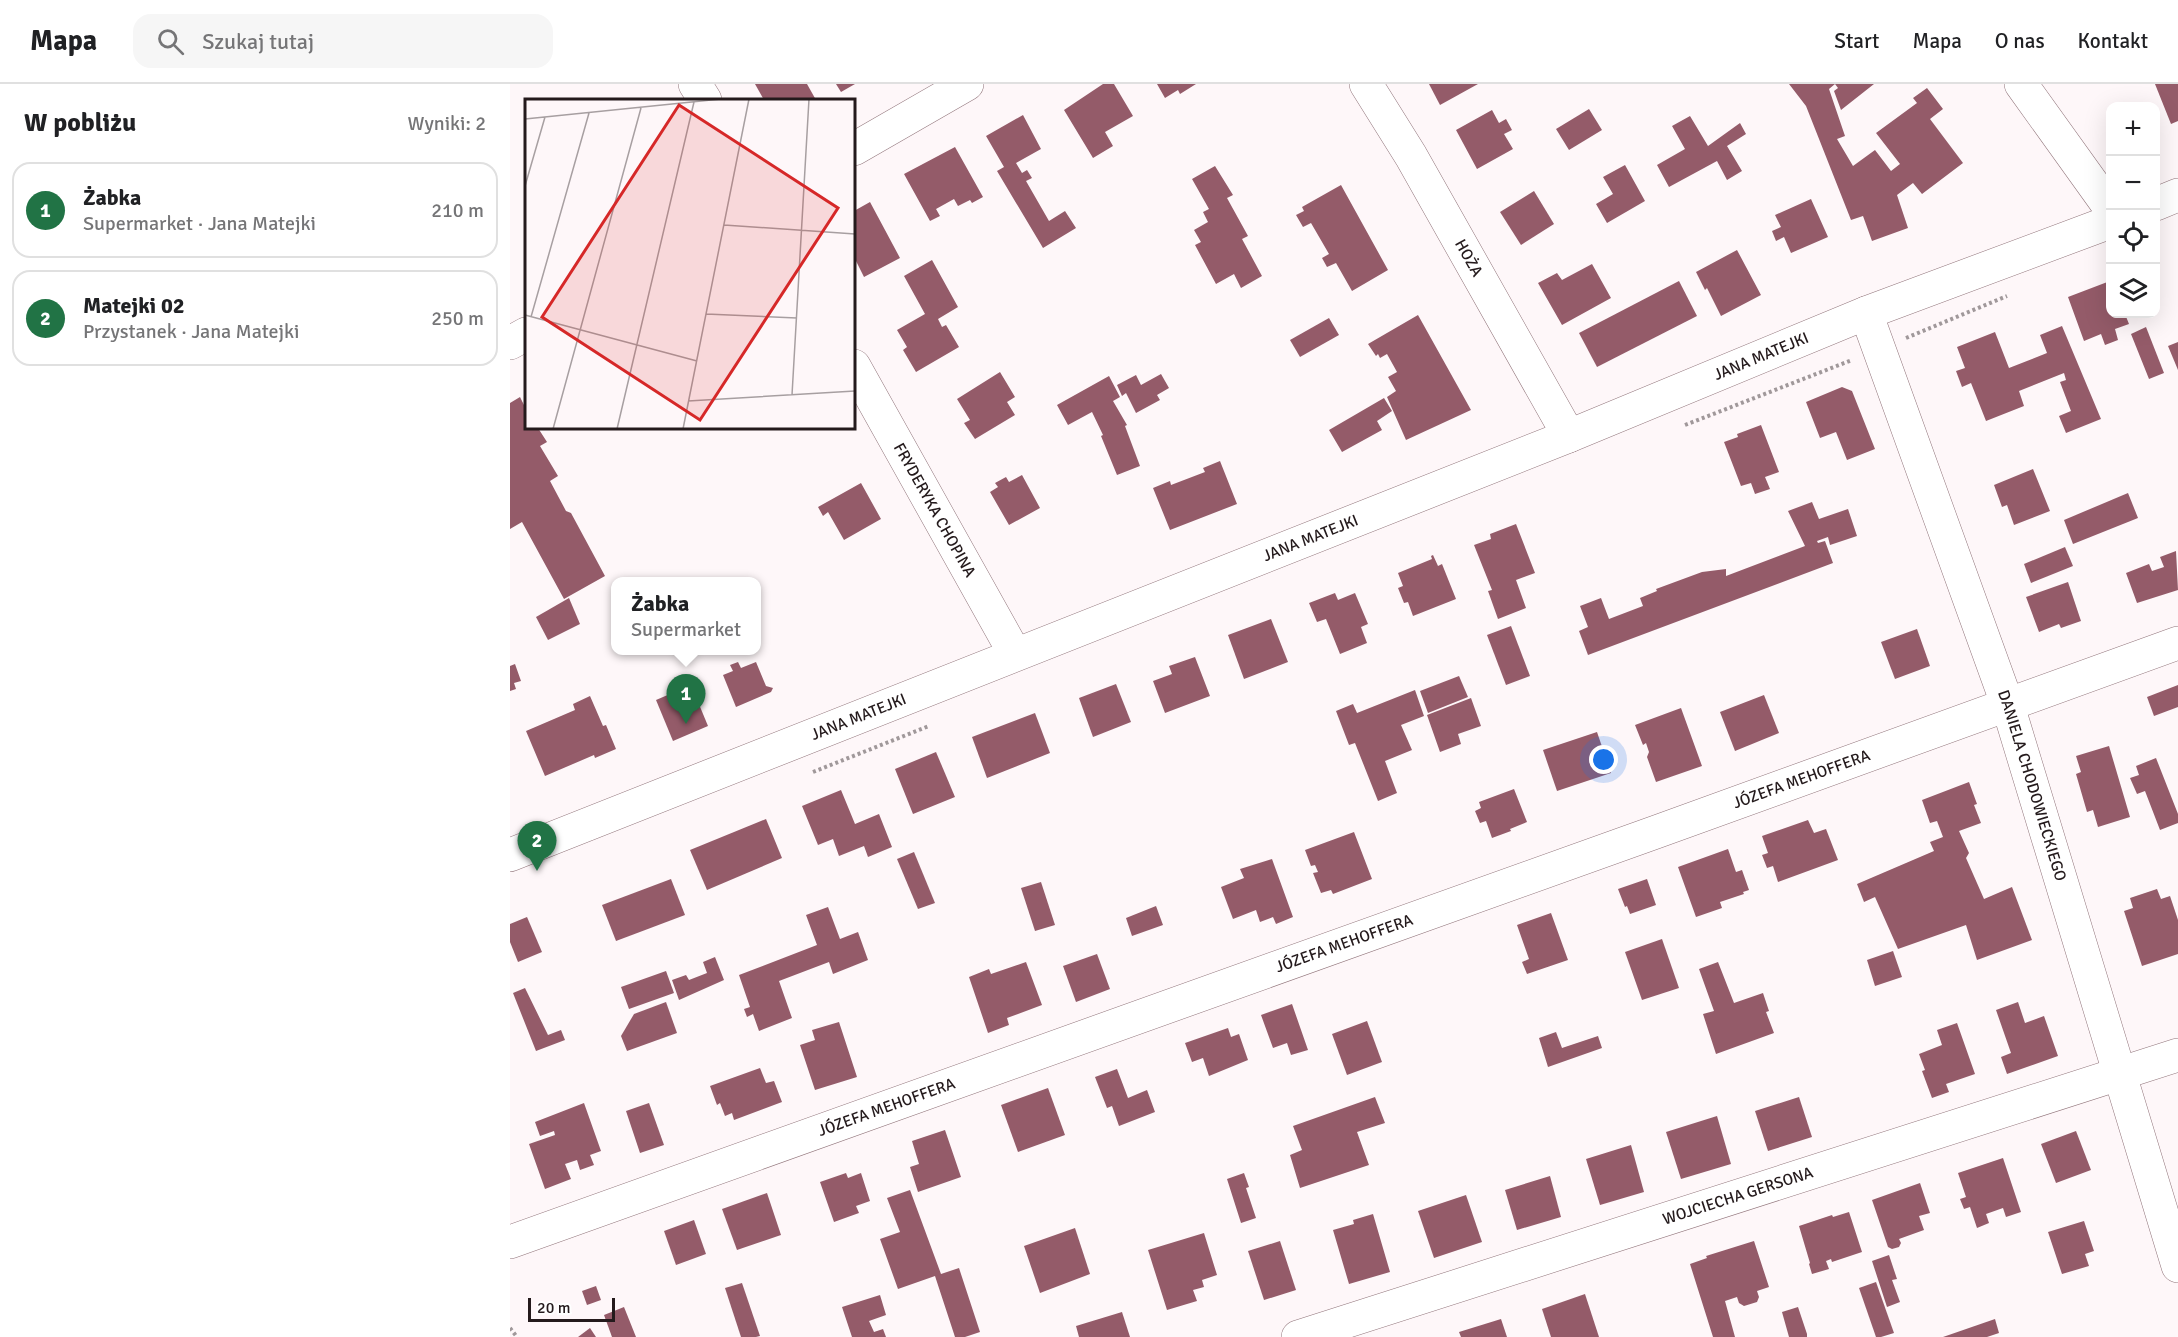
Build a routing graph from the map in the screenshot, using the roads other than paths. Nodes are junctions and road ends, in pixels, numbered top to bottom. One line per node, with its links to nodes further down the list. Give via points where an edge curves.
1 (695, 84): 5 (street)
2 (967, 84): 6 (street)
3 (1366, 84): 15 (street, HOŻA, via 1411,156)
4 (2021, 84): 8 (street)
5 (704, 99)
6 (855, 148)
7 (2178, 195): 9 (street)
8 (2106, 202)
9 (2160, 202)
10 (2106, 223): 11 (street, JANA MATEJKI)
11 (1866, 313): 15 (street, JANA MATEJKI); 18 (street, DANIELA CHODOWIECKIEGO)
12 (525, 335): 13 (street)
13 (510, 343)
14 (855, 368): 17 (street, FRYDERYKA CHOPINA)
15 (1569, 436): 17 (street, JANA MATEJKI)
16 (2178, 644): 18 (street, JÓZEFA MEHOFFERA)
17 (1015, 654): 19 (street, JANA MATEJKI)
18 (2008, 706): 21 (street, DANIELA CHODOWIECKIEGO); 22 (street, JÓZEFA MEHOFFERA)
19 (510, 855)
20 (2178, 1055): 21 (street, WOJCIECHA GERSONA)
21 (2118, 1074): 23 (street, DANIELA CHODOWIECKIEGO); 24 (street, WOJCIECHA GERSONA)
22 (510, 1242)
23 (2178, 1266)
24 (1298, 1337)

